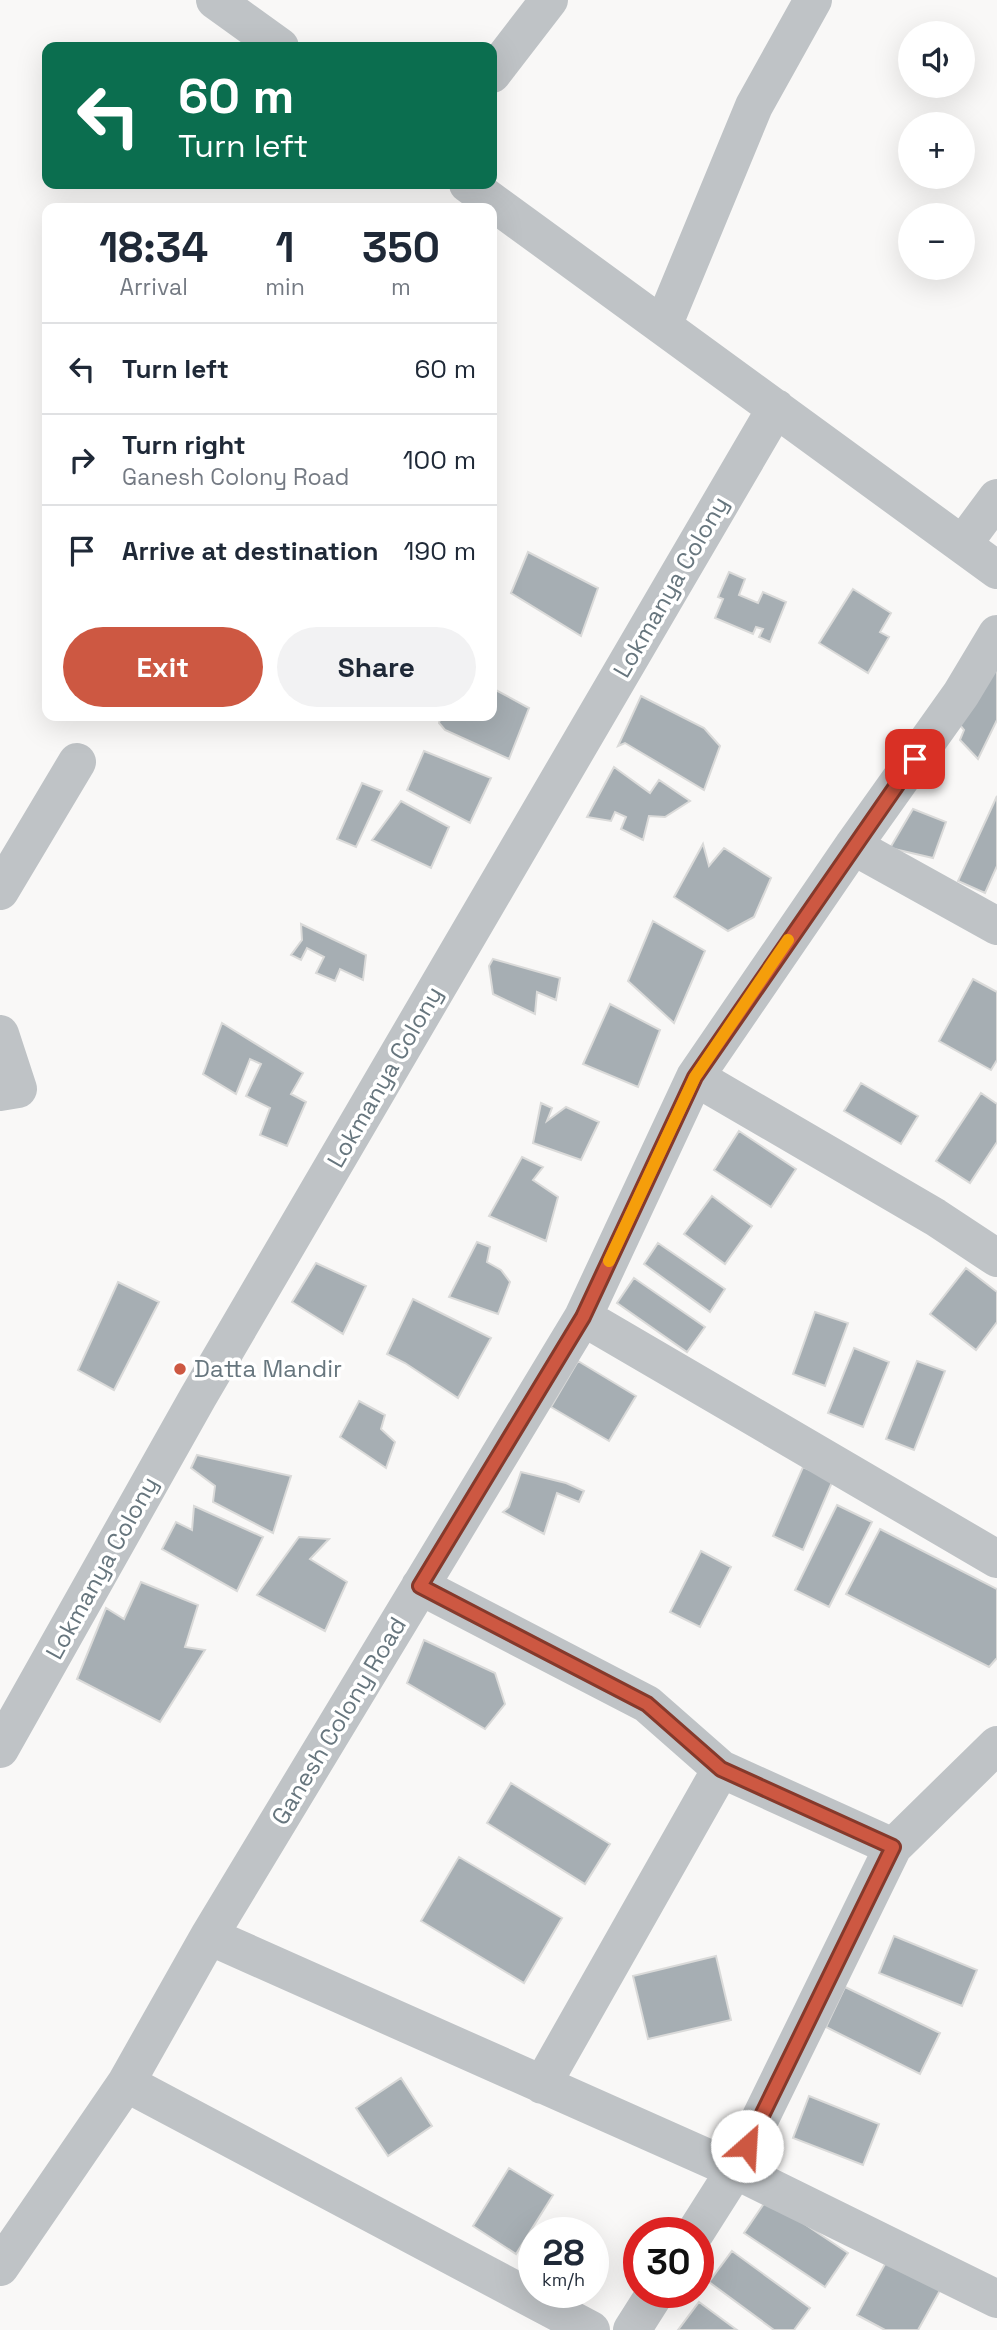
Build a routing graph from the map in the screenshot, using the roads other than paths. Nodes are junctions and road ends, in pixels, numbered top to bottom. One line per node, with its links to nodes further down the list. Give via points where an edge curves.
1 (215, 0): 4 (street)
2 (549, 0): 5 (street)
3 (813, 0): 9 (street, via 754,106)
4 (273, 42)
5 (497, 68)
6 (475, 189): 7 (street)
7 (494, 203)
8 (497, 205): 9 (street)
9 (663, 326): 10 (street)
10 (776, 408): 12 (street); 27 (street, Lokmanya Colony, via 198,1398)
11 (997, 498): 12 (street)
12 (963, 544): 13 (street)
13 (997, 570)
14 (997, 634): 16 (street, Ganesh Colony Road, via 961,694)
15 (77, 762): 17 (street)
16 (853, 846): 18 (street); 20 (street, Ganesh Colony Road)
17 (0, 891)
18 (997, 926)
19 (0, 1034): 21 (street, via 18,1089)
20 (695, 1077): 22 (street); 23 (street, Ganesh Colony Road)
21 (0, 1092)
22 (997, 1258)
23 (583, 1317): 24 (street); 25 (street, Ganesh Colony Road)
24 (997, 1559)
25 (420, 1586): 28 (street, via 647,1704); 30 (street, Ganesh Colony Road)
26 (997, 1745): 29 (street)
27 (0, 1749)
28 (721, 1769): 29 (street); 32 (street)
29 (893, 1847): 33 (street)
30 (209, 1936): 31 (street, Ganesh Colony Road); 32 (street)
31 (126, 2083): 35 (street, Ganesh Colony Road); 38 (street)
32 (542, 2085): 33 (street)
33 (735, 2171): 34 (street); 36 (street)
34 (705, 2217)
35 (0, 2267)
36 (997, 2299)
37 (646, 2308): 39 (street)
38 (591, 2330)
39 (632, 2330)

